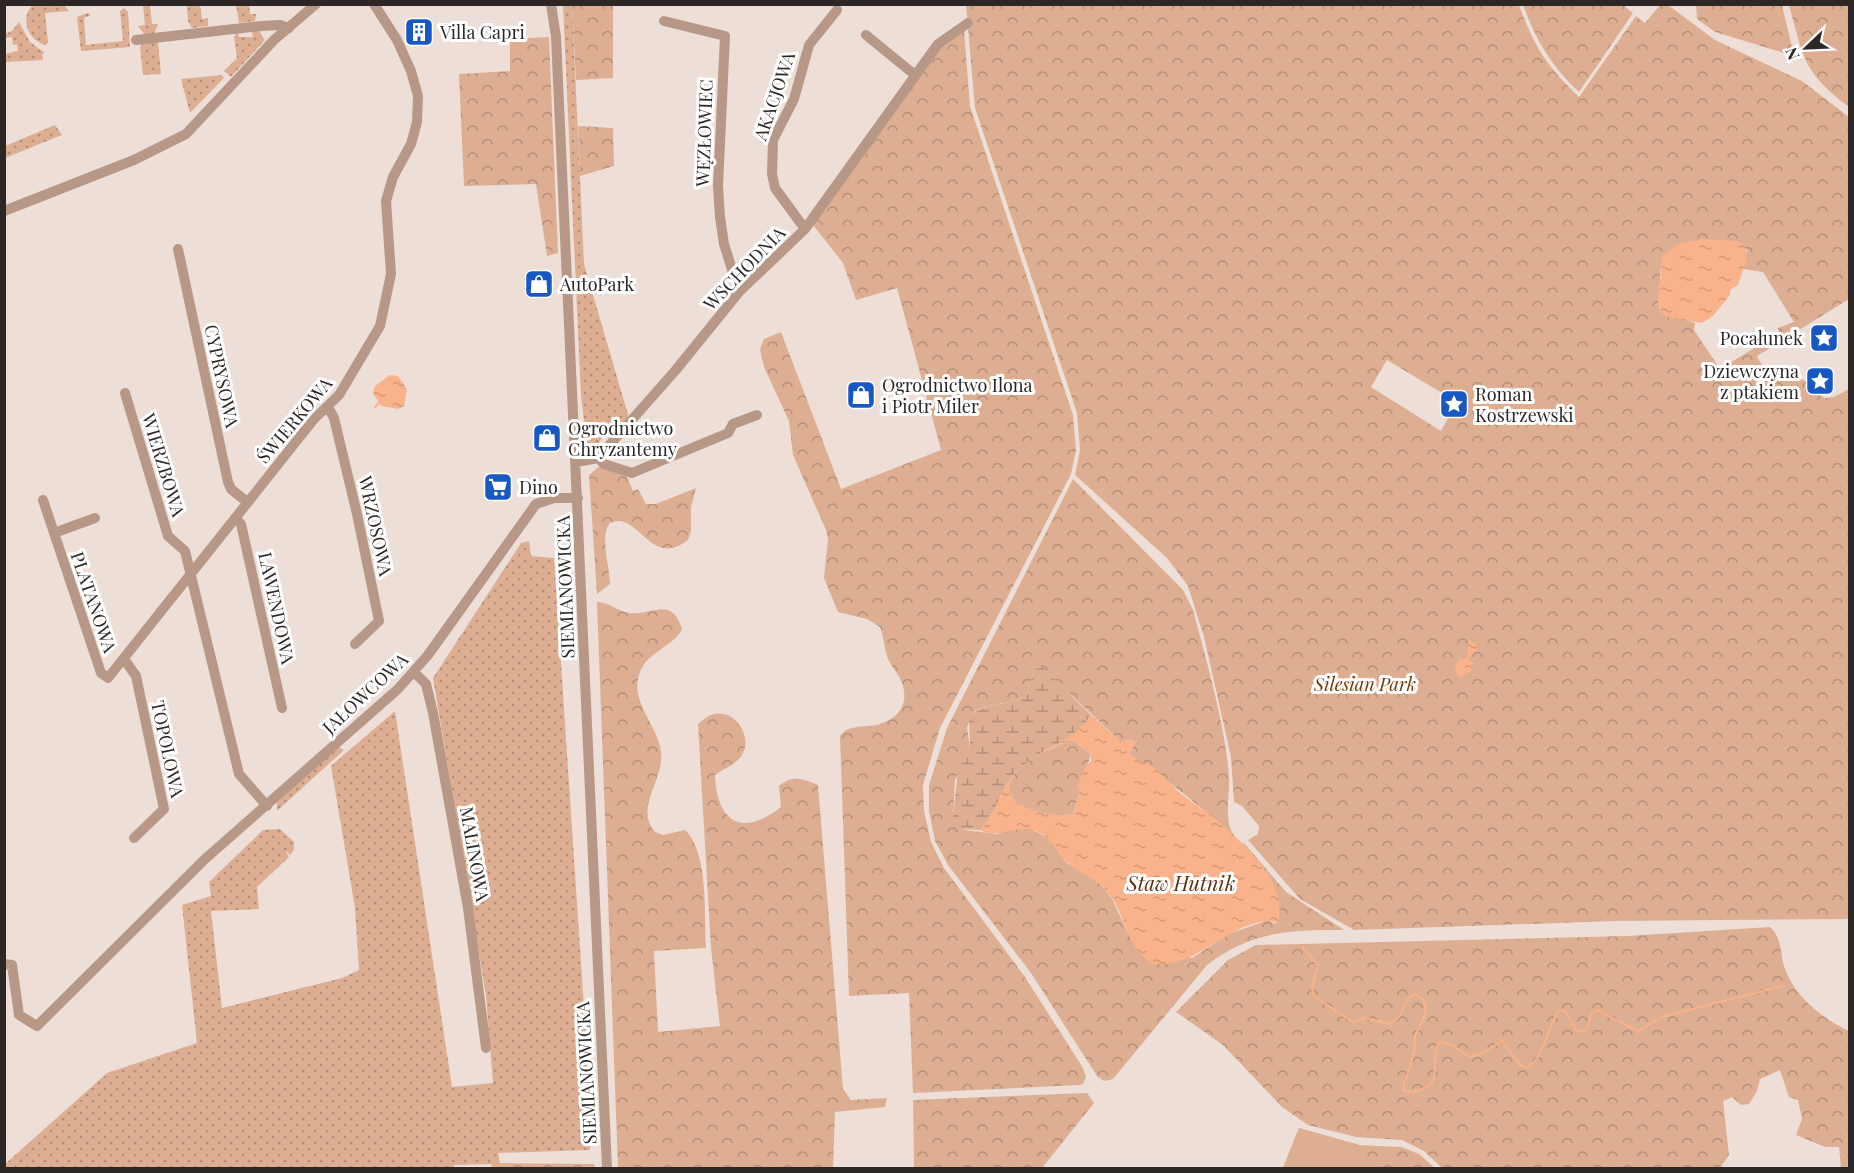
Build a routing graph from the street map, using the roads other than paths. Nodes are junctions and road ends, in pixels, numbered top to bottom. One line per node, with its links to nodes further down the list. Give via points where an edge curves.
1 (316, 4): 7 (street)
2 (374, 4): 16 (street, ŚWIERKOWA, via 411,71 418,96 417,122 386,201 391,274 381,320 339,395)
3 (551, 4): 19 (street, SIEMIANOWICKA, via 556,37)
4 (837, 10): 12 (street, AKACJOWA, via 809,45 794,99 773,140 775,188)
5 (664, 21): 14 (street, WĘZŁOWIEC, via 725,36 718,186 724,244)
6 (968, 23): 10 (street, WSCHODNIA, via 938,44)
7 (289, 28): 9 (street, via 280,24); 11 (street, via 242,72 186,134 134,160)
8 (866, 34): 10 (street)
9 (136, 40)
10 (915, 75): 12 (street, WSCHODNIA)
11 (4, 211)
12 (805, 229): 14 (street, WSCHODNIA)
13 (178, 249): 22 (street, CYPRYSOWA, via 228,482)
14 (739, 292): 18 (street, WSCHODNIA)
15 (125, 393): 26 (street, WIERZBOWA, via 168,536 185,551)
16 (328, 407): 22 (street, ŚWIERKOWA); 27 (street, WRZOSOWA, via 355,503 379,621)
17 (757, 415): 18 (street, via 733,424 728,433 632,473 604,464)
18 (598, 458): 19 (street)
19 (577, 462): 20 (street, SIEMIANOWICKA)
20 (578, 498): 29 (street, JAŁOWCOWA, via 546,499 530,510); 36 (street, SIEMIANOWICKA)
21 (43, 500): 25 (street, PLATANOWA)
22 (247, 502): 24 (street, ŚWIERKOWA)
23 (95, 518): 25 (street, PLATANOWA)
24 (235, 518): 26 (street, ŚWIERKOWA); 31 (street, LAWENDOWA, via 241,524)
25 (54, 533): 30 (street, PLATANOWA, via 101,674)
26 (190, 575): 28 (street, ŚWIERKOWA); 32 (street, via 239,774)
27 (355, 644)
28 (124, 659): 30 (street, ŚWIERKOWA); 33 (street, TOPOLOWA, via 136,676 164,809)
29 (414, 672): 32 (street, JAŁOWCOWA); 35 (street, MALINOWA, via 426,684 433,713 468,908)
30 (108, 678)
31 (282, 708)
32 (267, 806): 34 (street, JAŁOWCOWA, via 205,859 37,1026 19,1016)
33 (134, 838)
34 (8, 964)
35 (486, 1048)
36 (607, 1168)

